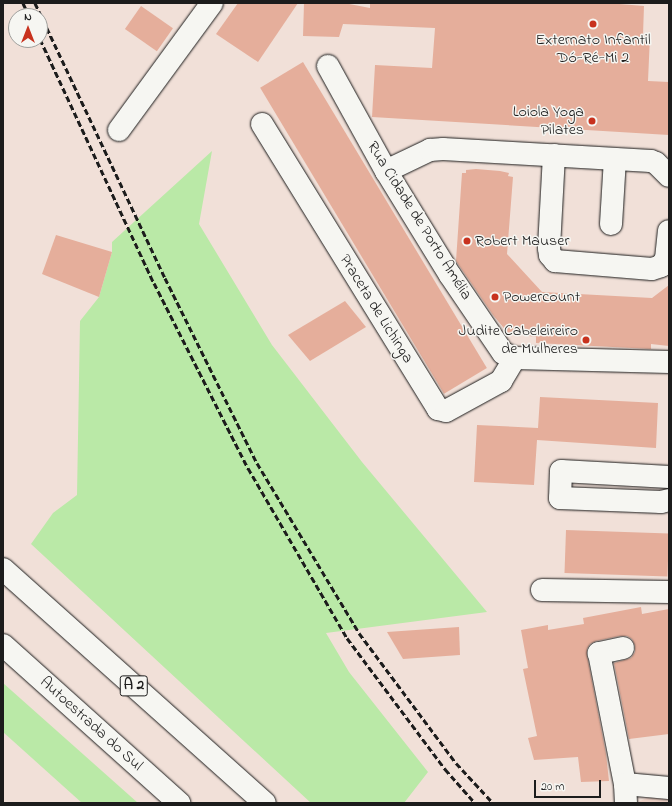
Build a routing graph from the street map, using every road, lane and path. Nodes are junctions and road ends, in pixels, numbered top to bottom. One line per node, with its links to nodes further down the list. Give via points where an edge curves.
1 (212, 3): 4 (main road)
2 (328, 66): 7 (main road, Rua Cidade de Porto Amélia)
3 (262, 124): 11 (main road, Praceta de Lichinga, via 438,409 446,412 501,381)
4 (119, 130)
5 (554, 156): 6 (main road); 7 (main road, via 437,149); 10 (main road, via 549,248 550,255 555,261 652,269 660,266 666,259)
6 (615, 159): 8 (main road, via 654,162); 9 (main road)
7 (386, 171): 11 (main road, Rua Cidade de Porto Amélia, via 499,349 505,355)
8 (669, 176)
9 (611, 224)
10 (669, 231)
11 (515, 358): 12 (main road, Rua Cidade de Porto Amélia)
12 (669, 362)
13 (669, 477): 14 (main road, via 561,471 560,498 660,502)
14 (669, 500)
15 (3, 569): 23 (main road, A 2)
16 (542, 590): 17 (main road)
17 (669, 592)
18 (3, 645): 22 (main road, Autoestrada do Sul)
19 (623, 648): 21 (main road, via 600,653)
20 (669, 788): 21 (main road)
21 (626, 793)
22 (179, 803)
23 (265, 803)

